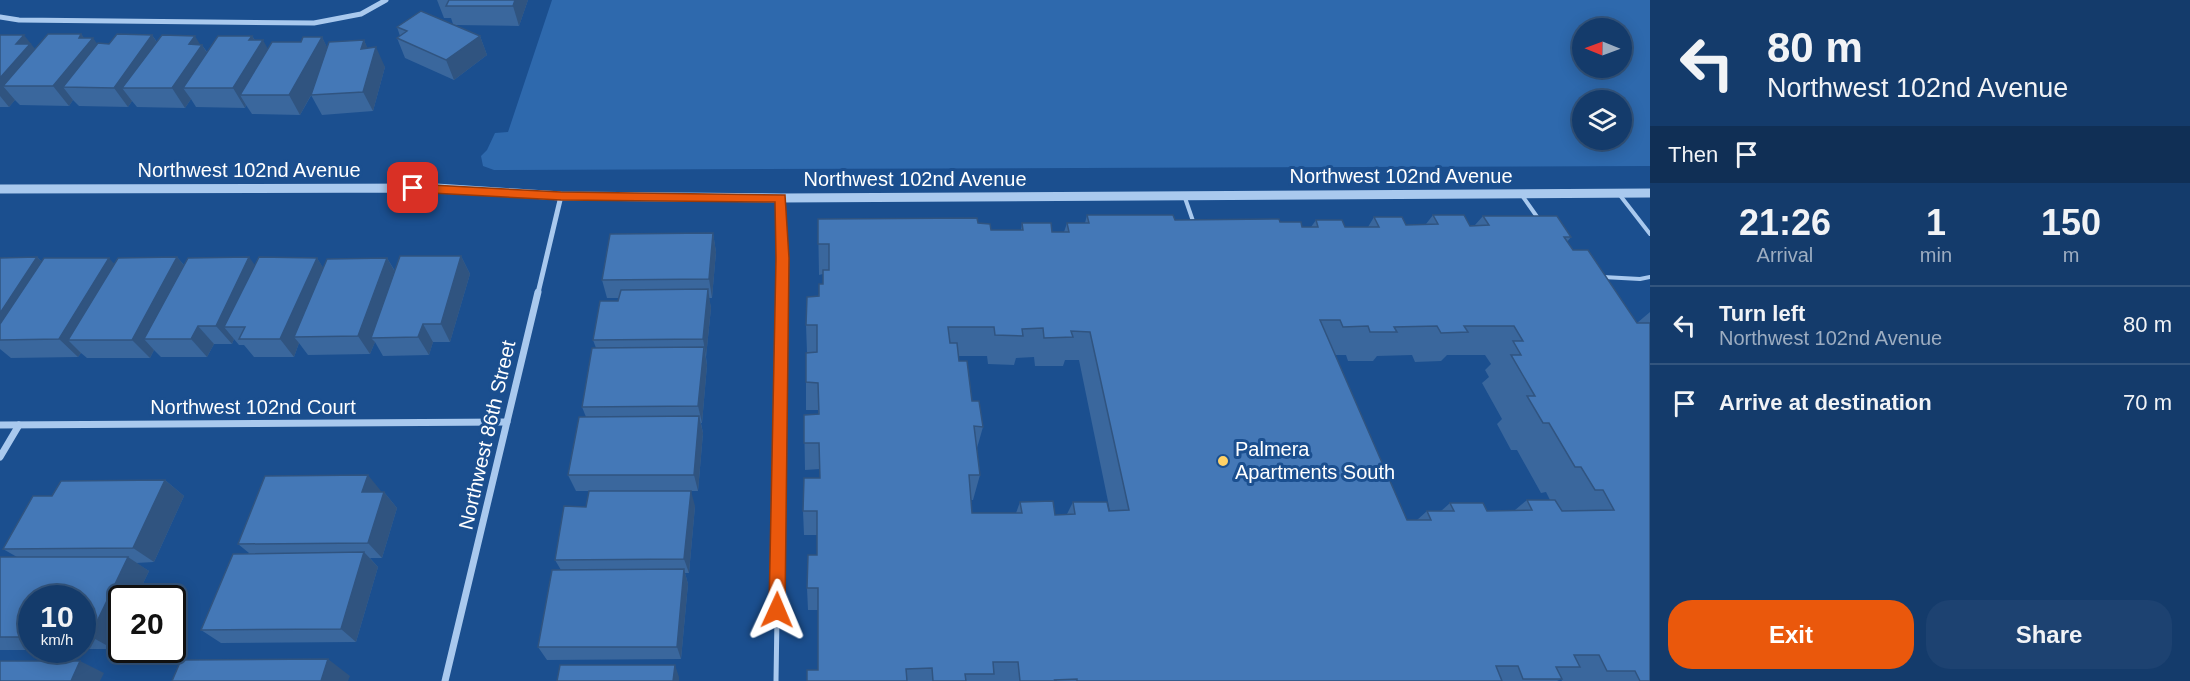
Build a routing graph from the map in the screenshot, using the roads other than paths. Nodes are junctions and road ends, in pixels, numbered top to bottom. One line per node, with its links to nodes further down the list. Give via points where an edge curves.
1 (386, 0): 2 (street, via 348,19 314,23)
2 (0, 17)
3 (0, 189): 8 (street, Northwest 102nd Avenue, via 435,188)
4 (1650, 193): 6 (street, Northwest 102nd Avenue)
5 (1521, 194): 6 (street, Northwest 102nd Avenue); 7 (street, Northwest 102nd Avenue); 10 (lane)
6 (1618, 194): 12 (lane)
7 (1184, 195): 9 (street, Northwest 102nd Avenue); 11 (lane)
8 (561, 196): 9 (street, Northwest 102nd Avenue); 15 (street, Northwest 86th Street)
9 (781, 198): 20 (lane)
10 (1544, 226)
11 (1196, 228)
12 (1650, 234)
13 (1600, 277): 14 (lane)
14 (1650, 277)
15 (507, 422): 17 (street, Northwest 102nd Court); 19 (street, Northwest 86th Street)
16 (0, 425): 17 (street, Northwest 102nd Court)
17 (19, 425): 18 (street)
18 (0, 456)
19 (445, 681)
20 (776, 681)

